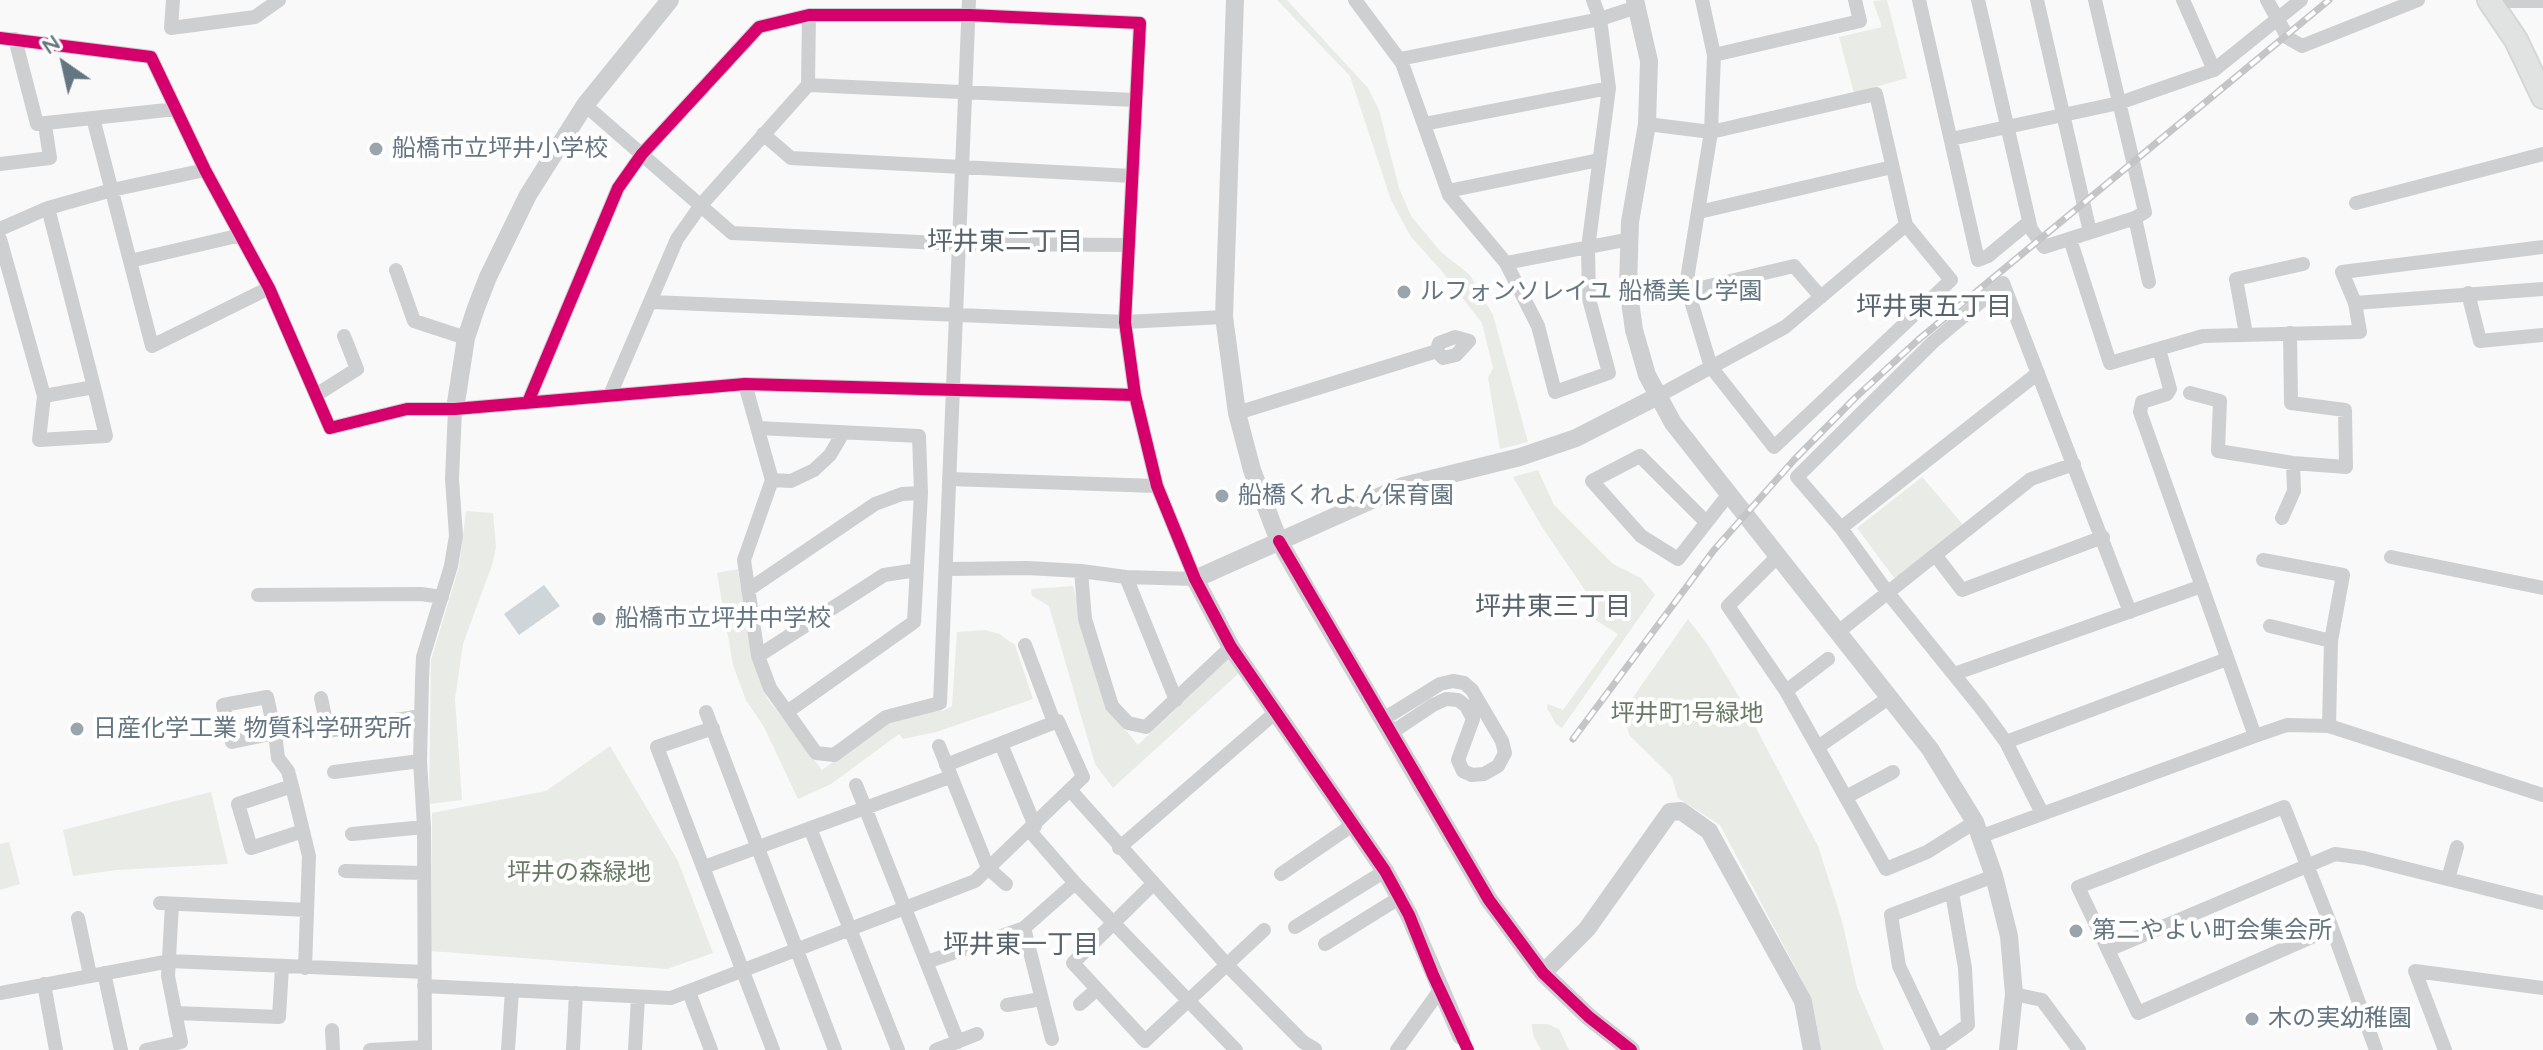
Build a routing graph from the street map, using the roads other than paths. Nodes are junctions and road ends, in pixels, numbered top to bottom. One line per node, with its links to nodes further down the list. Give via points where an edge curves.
1 (173, 0): 2 (street, via 171,28 255,17)
2 (279, 0)
3 (670, 0): 34 (street)
4 (1235, 0): 85 (street)
5 (1355, 0): 26 (street)
6 (1593, 0): 22 (street)
7 (1702, 0): 25 (street)
8 (1855, 0): 25 (street, via 1860,21)
9 (1919, 0): 44 (street)
10 (1978, 0): 41 (street)
11 (2037, 0): 36 (street)
12 (2095, 0): 33 (street)
13 (2183, 0): 27 (street)
14 (2267, 0): 23 (street)
15 (2301, 0): 23 (street)
16 (2418, 0): 23 (street, via 2302,46 2288,38)
17 (2543, 1): 18 (street)
18 (2491, 3): 31 (main road)
19 (1636, 4): 22 (street); 39 (street, via 1649,61)
20 (969, 8): 21 (street); 30 (street); 32 (street, via 1140,23)
21 (809, 15): 28 (street); 45 (street, via 759,27)
22 (1600, 19): 26 (street); 29 (street)
23 (2276, 20): 27 (street)
24 (8, 38): 35 (street, via 151,57); 40 (street, via 37,124)
25 (1714, 55): 42 (street)
26 (1400, 59): 38 (street)
27 (2214, 70): 33 (street)
28 (808, 85): 30 (street); 43 (street)
29 (1609, 88): 38 (street); 47 (street)
30 (966, 93): 32 (street); 50 (street)
31 (2543, 97)
32 (1135, 100): 52 (street)
33 (2119, 103): 36 (street); 59 (street, via 2145,212)
34 (585, 105): 45 (street); 91 (street, via 528,195 488,277)
35 (176, 109): 37 (street); 51 (street)
36 (2064, 115): 41 (street); 63 (street)
37 (93, 118): 40 (street); 53 (street)
38 (1424, 124): 54 (street)
39 (1647, 124): 42 (street); 67 (street)
40 (45, 125): 48 (street, via 50,158)
41 (2007, 127): 44 (street); 60 (street)
42 (1711, 132): 49 (street, via 1876,94); 58 (street)
43 (763, 134): 50 (street, via 791,158); 56 (street)
44 (1951, 139): 60 (street, via 1978,260)
45 (642, 154): 56 (street); 105 (street, via 618,188)
46 (2543, 154): 55 (street)
47 (1599, 160): 54 (street); 71 (street)
48 (0, 164)
49 (1892, 167): 58 (street); 61 (street)
50 (963, 169): 52 (street); 68 (street)
51 (205, 170): 53 (street); 64 (street)
52 (1132, 176): 69 (street)
53 (112, 190): 57 (street); 72 (street)
54 (1448, 191): 73 (street)
55 (2356, 203)
56 (701, 205): 68 (street, via 732,233); 82 (street, via 677,239)
57 (48, 208): 62 (street); 97 (street)
58 (1699, 212): 79 (street)
59 (2135, 218): 63 (street); 76 (street)
60 (2029, 222): 66 (street, via 2044,247)
61 (1906, 225): 81 (street); 94 (street, via 1951,280 1774,447)
62 (0, 229)
63 (2090, 232): 66 (street)
64 (241, 235): 72 (street); 77 (street)
65 (0, 239): 103 (street)
66 (2070, 239): 92 (street, via 2110,363)
67 (1629, 242): 71 (street); 104 (street, via 1630,311)
68 (960, 244): 69 (street); 84 (street)
69 (1129, 245): 86 (street)
70 (2543, 247): 83 (street, via 2342,272)
71 (1588, 248): 73 (street); 73 (street, via 1589,299 1609,373 1555,392 1538,326)
72 (130, 261): 77 (street, via 152,346)
73 (1506, 263)
74 (2303, 264): 88 (street, via 2236,279)
75 (396, 270): 91 (street, via 414,321)
76 (2149, 282)
77 (269, 288): 100 (street)
78 (2543, 289): 80 (street)
79 (1688, 291): 81 (street, via 1794,266); 94 (street)
80 (2468, 293): 83 (street); 89 (street, via 2480,341)
81 (1821, 297): 94 (street, via 1785,327)
82 (652, 302): 84 (street); 101 (street)
83 (2355, 303): 87 (street, via 2360,332)
84 (956, 314): 86 (street); 98 (street)
85 (1224, 317): 86 (street); 107 (street)
86 (1125, 322): 102 (street)
87 (2290, 333): 88 (street); 110 (street, via 2291,403 2345,410 2346,467)
88 (2246, 334): 92 (street, via 2203,336)
89 (2543, 335)
90 (344, 336): 100 (street, via 357,369)
91 (466, 338): 106 (street)
92 (2159, 349): 131 (street, via 2170,389 2142,402 2140,412)
93 (1437, 351): 107 (street)
94 (1711, 367): 104 (street)
95 (2038, 373): 111 (street); 119 (street); 119 (street, via 2003,283 1933,342 1797,477)
96 (745, 384): 98 (street); 101 (street); 108 (street)
97 (94, 387): 103 (street); 103 (street, via 106,436 39,440)
98 (953, 391): 102 (street); 112 (street)
99 (2190, 393): 110 (street, via 2220,401 2218,451)
100 (316, 395): 106 (street, via 330,428 407,409)
101 (610, 395): 105 (street)
102 (1135, 395): 114 (street)
103 (44, 396)
104 (1658, 396): 116 (street); 121 (street, via 1576,438 1403,486)
105 (528, 402): 106 (street)
106 (455, 409): 136 (street, via 456,536)
107 (1237, 413): 121 (street)
108 (758, 428): 109 (street); 113 (street)
109 (840, 432): 113 (street, via 830,455 814,470 791,481); 115 (street, via 919,436)
110 (2293, 463): 117 (street, via 2294,491)
111 (2074, 464): 120 (street); 122 (street, via 2031,479)
112 (949, 479): 114 (street); 126 (street)
113 (772, 480): 133 (street, via 744,560)
114 (1157, 486): 130 (street)
115 (921, 493): 127 (street); 133 (street, via 875,504)
116 (1728, 495): 118 (street); 123 (street)
117 (2282, 518)
118 (1706, 522): 118 (street, via 1678,559 1641,536 1592,481 1640,456)
119 (1841, 528): 134 (street)
120 (2103, 537): 122 (street, via 1962,590); 137 (street)
121 (1279, 541): 130 (street); 156 (street)
122 (1936, 556): 134 (street)
123 (1777, 557): 139 (street); 147 (street, via 1728,606)
124 (2391, 557): 132 (street)
125 (2263, 560): 140 (street, via 2343,575)
126 (946, 569): 128 (street); 152 (street, via 940,703 886,717 834,755 816,753)
127 (917, 570): 143 (street, via 884,575); 152 (street, via 914,622)
128 (1081, 571): 129 (street); 150 (street, via 1085,619 1112,706 1128,723 1146,727)
129 (1126, 577): 130 (street); 150 (street)
130 (1195, 579): 142 (street)
131 (2202, 586): 137 (street); 145 (street)
132 (2543, 588)
133 (748, 590): 143 (street)
134 (1888, 593): 139 (street); 146 (street)
135 (258, 595): 136 (street)
136 (442, 597): 154 (street, via 423,657)
137 (2130, 612): 146 (street)
138 (2270, 626): 140 (street)
139 (1838, 632): 148 (street)
140 (2331, 641): 157 (street)
141 (1025, 645): 155 (street)
142 (1231, 647): 150 (street); 153 (street)
143 (758, 656): 152 (street, via 770,688)
144 (1828, 659): 147 (street)
145 (2227, 659): 160 (street); 161 (street)
146 (1954, 674): 161 (street)
147 (1786, 691): 164 (street)
148 (1890, 697): 164 (street); 180 (street, via 1944,769)
149 (321, 698): 154 (street, via 328,731)
150 (1176, 700)
151 (706, 712): 158 (street)
152 (787, 712)
153 (1276, 712): 176 (street); 184 (street)
154 (421, 716): 165 (street)
155 (1054, 722): 162 (street); 171 (street, via 1058,721 1083,777)
156 (1386, 726): 156 (street, via 1440,684 1464,683 1505,753 1498,766 1484,774 1463,771 1458,760 1473,719 1458,700 1446,699); 219 (street, via 1489,900)
157 (2329, 726): 160 (street, via 2287,725); 172 (street)
158 (713, 728): 185 (street); 187 (street, via 657,747)
159 (275, 733): 170 (street, via 278,758)
160 (2255, 736): 175 (street)
161 (2006, 742): 175 (street)
162 (1001, 744): 166 (street); 179 (street)
163 (939, 746): 166 (street)
164 (1818, 747): 173 (street)
165 (420, 761): 167 (street); 177 (street)
166 (948, 771): 174 (street); 188 (street)
167 (334, 772)
168 (1893, 772): 173 (street)
169 (856, 785): 174 (street)
170 (292, 786): 181 (street); 181 (street, via 238,804 251,848)
171 (1071, 791): 179 (street); 184 (street)
172 (2543, 795)
173 (1846, 797): 180 (street, via 1886,869)
174 (865, 808): 178 (street); 201 (street)
175 (2042, 813): 180 (street)
176 (1354, 824): 190 (street); 192 (street)
177 (424, 827): 182 (street); 191 (street)
178 (810, 828): 185 (street); 208 (street)
179 (1032, 828): 188 (street); 195 (street)
180 (1978, 829): 193 (street)
181 (303, 831): 202 (street, via 309,856)
182 (352, 834)
183 (2457, 847): 194 (street)
184 (1119, 848): 197 (street)
185 (758, 849): 187 (street); 211 (street)
186 (2307, 866): 194 (street, via 2335,854); 207 (street); 212 (street); 212 (street, via 2284,807 2078,887)
187 (704, 867): 218 (street)
188 (988, 868): 196 (street); 201 (street, via 975,881)
189 (345, 871): 191 (street)
190 (1385, 871): 199 (street); 205 (street)
191 (424, 873): 221 (street)
192 (1281, 874)
193 (1994, 876): 198 (street); 230 (street, via 2009,936)
194 (2448, 879): 200 (street)
195 (1075, 883): 204 (street); 206 (street)
196 (1006, 884)
197 (1153, 884): 204 (street); 215 (street)
198 (1952, 893): 243 (street, via 1968,1025); 243 (street, via 1891,915 1899,966)
199 (1399, 898): 210 (street); 226 (street)
200 (2543, 903)
201 (906, 908): 208 (street); 214 (street)
202 (307, 910): 213 (street, via 166,904); 217 (street)
203 (78, 918): 220 (street)
204 (1114, 923): 224 (street, via 1073,963); 233 (street)
205 (1295, 927)
206 (1024, 928): 214 (street); 232 (street)
207 (2332, 928): 212 (street, via 2138,1013); 264 (street)
208 (850, 930): 211 (street); 256 (street)
209 (1264, 930): 215 (street)
210 (1325, 944)
211 (797, 950): 218 (street); 255 (street)
212 (2108, 950)
213 (170, 961): 216 (street); 220 (street); 236 (street)
214 (927, 962): 240 (street)
215 (1228, 966): 233 (street); 242 (street)
216 (282, 967): 217 (street); 236 (street, via 279,1017)
217 (305, 968): 221 (street)
218 (742, 971): 227 (street); 254 (street)
219 (1543, 973): 260 (street); 261 (street, via 1587,929 1670,812 1681,811 1709,831 1796,988)
220 (97, 974): 222 (street); 246 (street)
221 (425, 979): 225 (street); 244 (street)
222 (44, 984): 228 (street); 245 (street)
223 (2543, 988): 265 (street, via 2415,971)
224 (1097, 989): 233 (street, via 1145,1041); 234 (street)
225 (512, 990): 229 (street); 250 (street)
226 (1440, 990): 241 (street); 259 (street)
227 (689, 992): 231 (street, via 671,998); 253 (street)
228 (0, 993)
229 (576, 993): 231 (street); 251 (street)
230 (2014, 994): 262 (street); 263 (street, via 2042,1000)
231 (638, 997): 252 (street)
232 (1041, 999): 235 (street); 239 (street)
233 (1189, 1001): 258 (street)
234 (1080, 1004)
235 (1007, 1005)
236 (175, 1013): 247 (street, via 181,1042)
237 (332, 1030): 248 (street)
238 (977, 1034): 240 (street)
239 (1052, 1039)
240 (958, 1042): 257 (street)
241 (1465, 1043)
242 (1304, 1047)
243 (1938, 1048)
244 (425, 1049): 249 (street)
245 (56, 1050)
246 (121, 1050)
247 (146, 1050)
248 (333, 1050)
249 (370, 1050)
250 (508, 1050)
251 (573, 1050)
252 (635, 1050)
253 (711, 1050)
254 (773, 1050)
255 (835, 1050)
256 (898, 1050)
257 (936, 1050)
258 (1236, 1050)
259 (1397, 1050)
260 (1631, 1050)
261 (1812, 1050)
262 (2008, 1050)
263 (2079, 1050)
264 (2376, 1050)
265 (2445, 1050)

